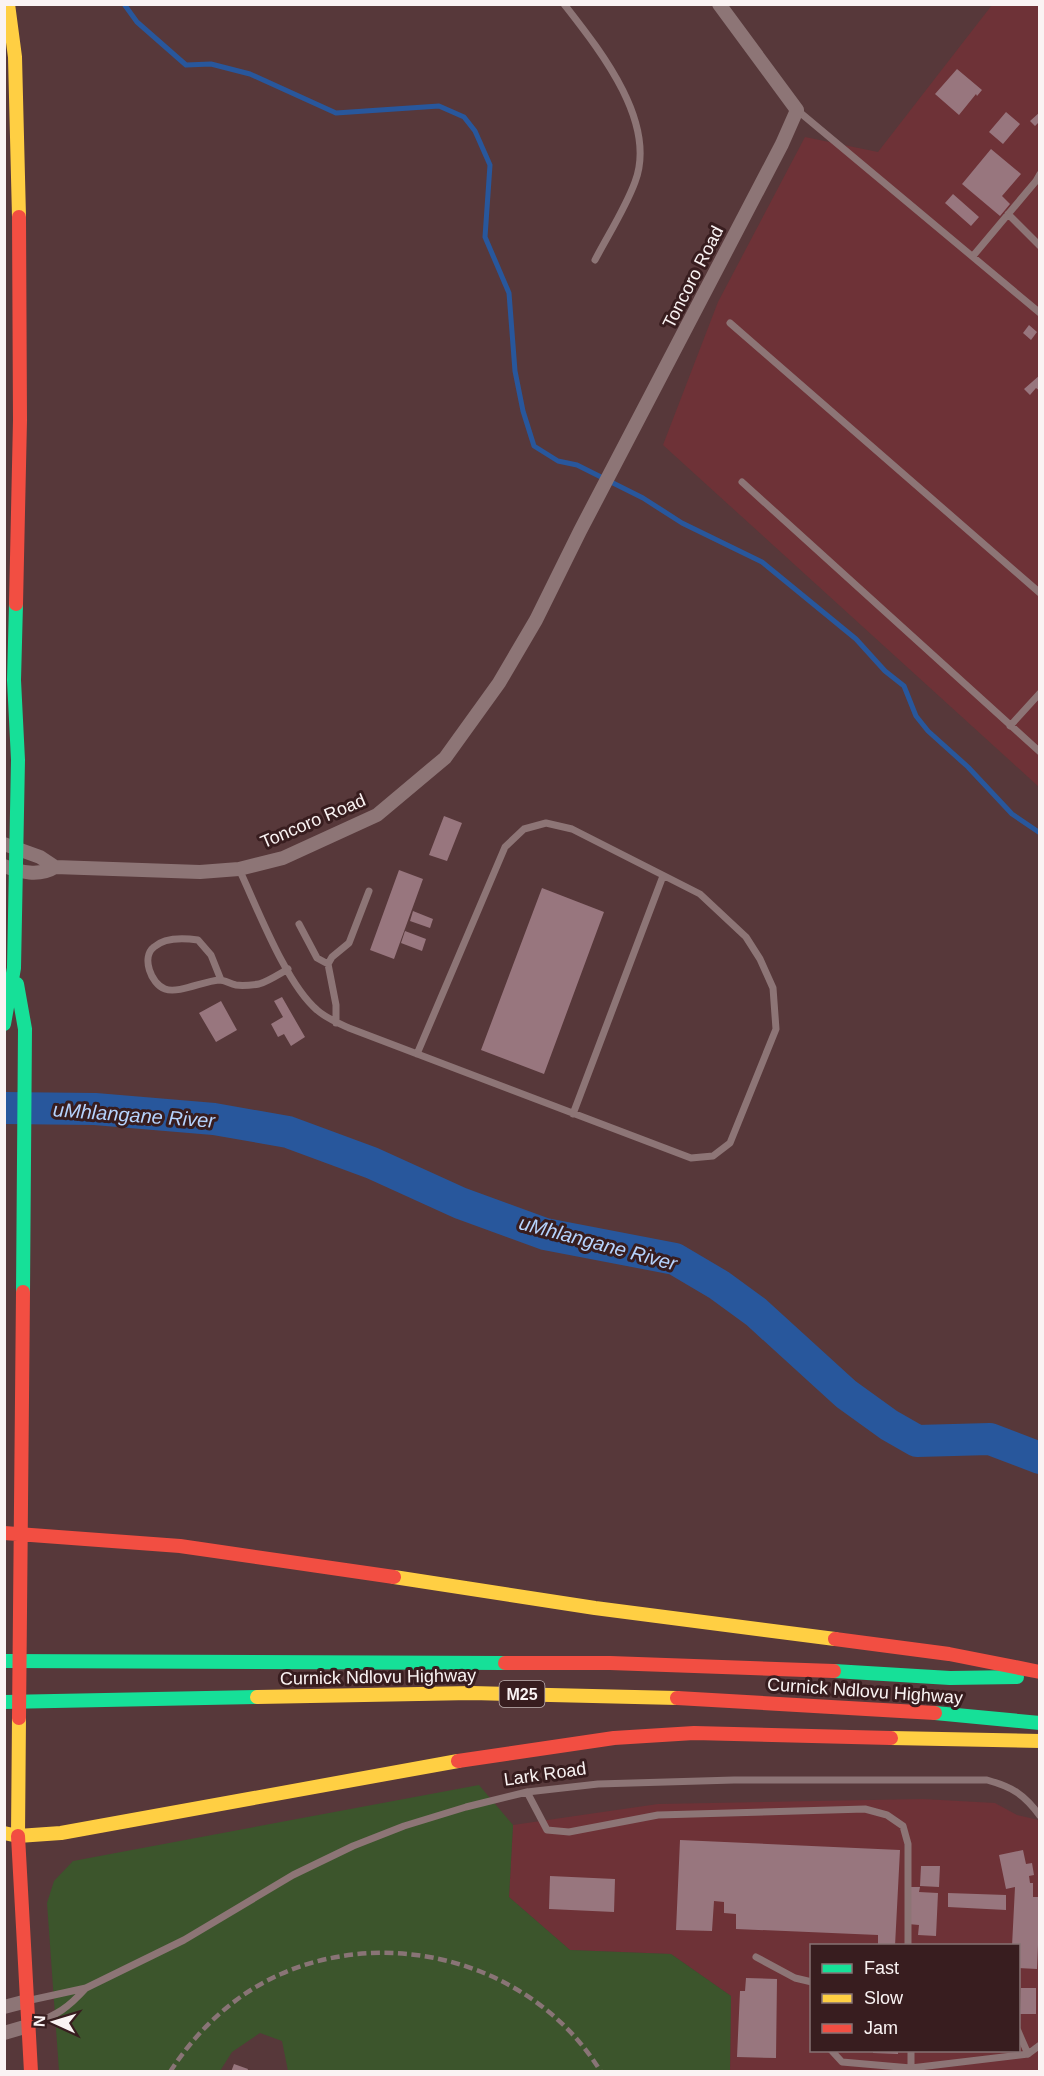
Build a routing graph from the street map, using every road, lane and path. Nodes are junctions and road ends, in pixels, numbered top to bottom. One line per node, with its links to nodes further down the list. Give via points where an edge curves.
1 (8, 4): 17 (main road, via 15,57 19,172 20,420 14,680)
2 (564, 4): 9 (lane, via 619,82 638,131 640,160 635,181)
3 (719, 4): 4 (street)
4 (797, 110): 8 (lane); 22 (street, Toncoro Road, via 536,620 446,758 376,814 284,858)
5 (1040, 174): 6 (lane)
6 (1008, 214): 7 (lane); 8 (lane)
7 (1040, 246)
8 (973, 256): 10 (lane)
9 (595, 260)
10 (1040, 313)
11 (730, 323): 13 (lane)
12 (742, 482): 15 (lane)
13 (1040, 593)
14 (1040, 693): 15 (lane)
15 (1010, 726): 16 (lane)
16 (1040, 752)
17 (18, 760): 18 (main road); 19 (main road)
18 (4, 774)
19 (11, 846): 20 (street, Toncoro Road); 21 (main road)
20 (55, 867): 21 (street, Toncoro Road, via 40,873); 22 (street, Toncoro Road, via 200,872)
21 (10, 868): 27 (main road)
22 (238, 869): 28 (lane)
23 (663, 876): 32 (lane, via 572,829 546,823 524,830 506,847); 33 (lane); 33 (lane, via 700,894 746,937 773,988 776,1029 730,1143 713,1156 691,1158)
24 (369, 891): 26 (lane, via 349,943)
25 (299, 924): 26 (lane, via 317,958)
26 (328, 963): 30 (lane)
27 (14, 968): 31 (main road); 35 (main road, via 25,1029)
28 (288, 969): 29 (lane, via 250,985); 30 (lane, via 298,989 316,1010)
29 (221, 980): 29 (lane, via 211,954 198,940 181,938 160,943 149,954 151,977 166,990)
30 (336, 1023): 32 (lane)
31 (4, 1024)
32 (417, 1054): 33 (lane)
33 (573, 1114)
34 (4, 1533): 35 (main road)
35 (21, 1533): 37 (main road, via 180,1546 596,1608 950,1654); 44 (main road, via 18,1740)
36 (4, 1661): 38 (main road, Curnick Ndlovu Highway / M25, via 610,1663 950,1678)
37 (1040, 1672)
38 (1040, 1677)
39 (4, 1702): 40 (main road, Curnick Ndlovu Highway / M25, via 472,1693 688,1698 942,1713)
40 (1040, 1723)
41 (1040, 1741): 44 (main road, via 694,1733 614,1738 399,1771 123,1824)
42 (527, 1792): 43 (lane, Lark Road, via 734,1779 987,1780 1010,1786 1029,1800); 45 (lane, via 547,1830 569,1832 658,1815 865,1809 887,1815 903,1826 908,1844); 48 (lane, Lark Road, via 404,1826 353,1846 293,1875 184,1940)
43 (1040, 1816)
44 (11, 1835): 49 (main road)
45 (908, 1944)
46 (756, 1957): 47 (lane)
47 (810, 1982)
48 (86, 1988): 49 (lane, Lark Road); 51 (lane, Lark Road, via 60,2013)
49 (27, 2001): 50 (street, Lark Road); 51 (main road)
50 (4, 2007)
51 (28, 2026): 52 (street, Lark Road); 59 (main road)
52 (4, 2033)
53 (1020, 2036): 57 (lane)
54 (1040, 2045): 57 (lane)
55 (833, 2052): 58 (lane, via 842,2062)
56 (911, 2052): 58 (lane)
57 (1028, 2054): 58 (lane)
58 (911, 2068)
59 (31, 2072)

